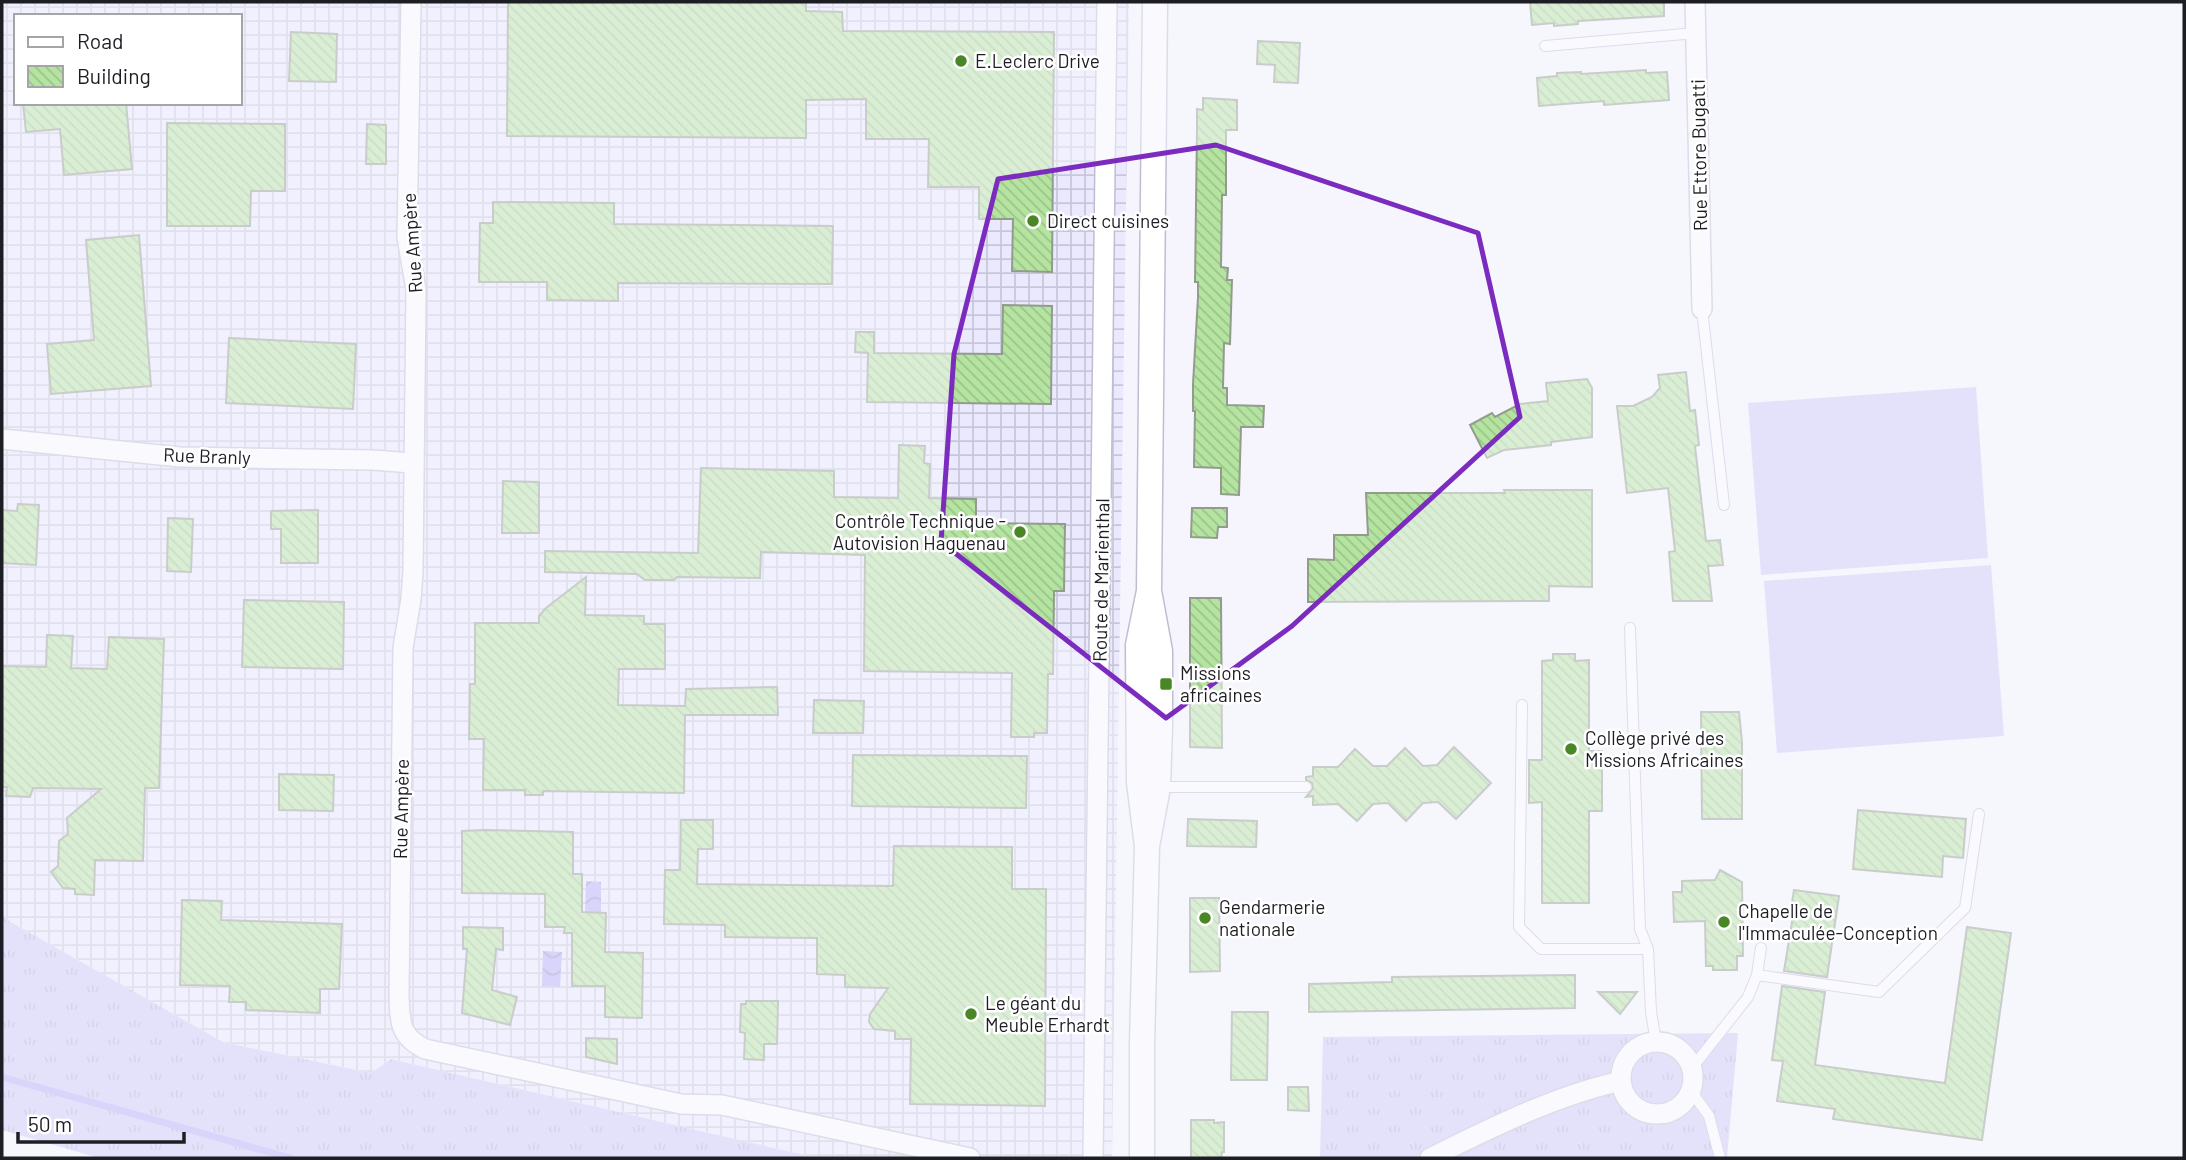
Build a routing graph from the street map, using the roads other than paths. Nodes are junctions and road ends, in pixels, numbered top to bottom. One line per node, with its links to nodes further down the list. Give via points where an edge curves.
1 (411, 2): 9 (street, Rue Ampère, via 407,237 416,290)
2 (1107, 2): 24 (street, Route de Marienthal)
3 (1155, 2): 13 (street, via 1149,591 1160,651)
4 (1695, 2): 5 (street, Rue Ettore Bugatti)
5 (1696, 33): 6 (lane); 7 (street, Rue Ettore Bugatti)
6 (1545, 46)
7 (1702, 309): 10 (lane)
8 (2, 439): 9 (street, Rue Branly, via 180,457)
9 (412, 463): 23 (street, Rue Ampère, via 412,571 403,659 399,995 405,1034 425,1049 681,1104 722,1105)
10 (1724, 505)
11 (1630, 628): 17 (lane, via 1640,929)
12 (1522, 705): 17 (lane, via 1519,928 1541,949)
13 (1149, 787): 14 (lane); 25 (street)
14 (1306, 787)
15 (1979, 814): 18 (lane, via 1965,908 1879,992)
16 (1760, 948): 18 (lane)
17 (1648, 950): 19 (lane)
18 (1757, 975): 20 (lane, via 1748,997)
19 (1656, 1042): 20 (street, via 1678,1049); 21 (street, via 1634,1050)
20 (1692, 1068): 22 (street)
21 (1621, 1081): 22 (street, via 1631,1103 1652,1114 1675,1110); 26 (street, via 1576,1092)
22 (1691, 1091): 27 (lane, via 1709,1116)
23 (970, 1158)
24 (1093, 1158)
25 (1142, 1158)
26 (1430, 1158)
27 (1720, 1158)

